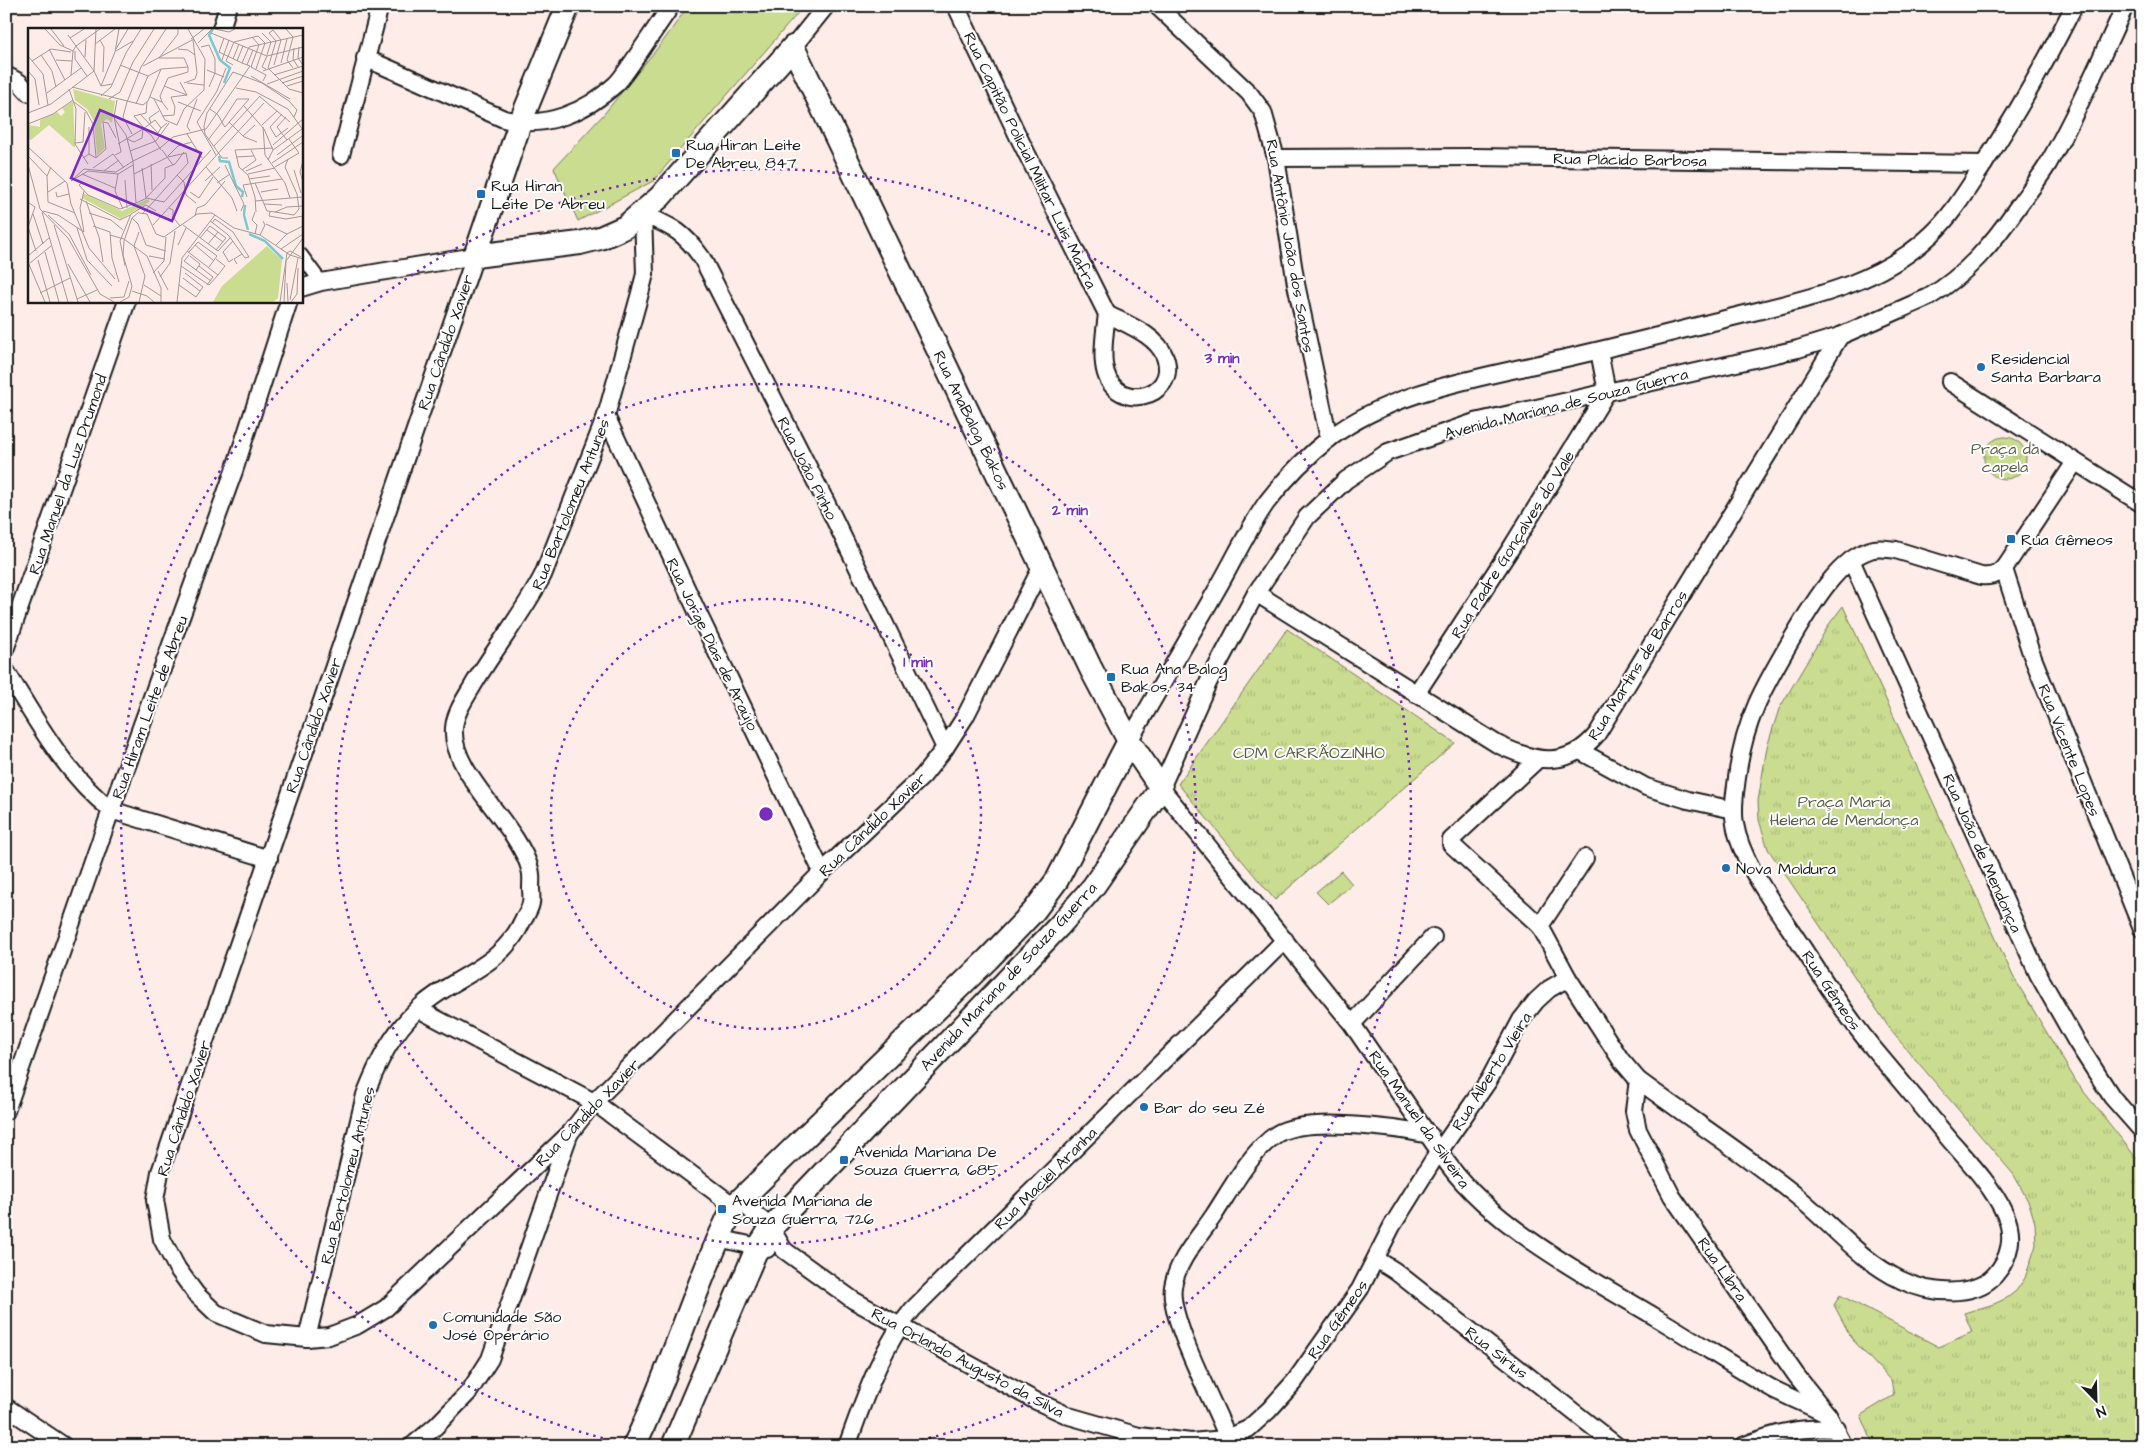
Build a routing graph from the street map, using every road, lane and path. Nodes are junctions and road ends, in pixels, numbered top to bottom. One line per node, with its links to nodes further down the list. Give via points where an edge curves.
1 (228, 6): 10 (street)
2 (380, 6): 12 (street)
3 (568, 6): 15 (main road, Rua Cândido Xavier)
4 (671, 6): 15 (street, via 611,88 567,115)
5 (826, 6): 11 (street)
6 (956, 6): 26 (street, Rua Capitão Policial Militar Luis Mafra)
7 (1157, 6): 17 (street, Rua Antônio João dos Santos, via 1256,101 1270,132)
8 (2074, 6): 18 (street, Avenida Mariana de Souza Guerra, via 2041,72)
9 (2125, 6): 27 (street, Avenida Mariana de Souza Guerra, via 2084,96 2047,166 1974,263 1930,297)
10 (221, 28)
11 (793, 47): 19 (main road); 36 (main road, Rua AnaBalog Bakos)
12 (366, 58): 15 (street, via 504,119); 16 (street)
13 (6, 75): 14 (street)
14 (28, 92)
15 (520, 123): 20 (main road, Rua Cândido Xavier)
16 (341, 155)
17 (1276, 158): 18 (street, Rua Plácido Barbosa, via 1474,157); 32 (street, Rua Antônio João dos Santos, via 1296,284)
18 (1984, 164): 28 (street, Avenida Mariana de Souza Guerra, via 1932,234 1873,275 1834,290)
19 (642, 214): 20 (main road, via 625,227 600,238); 31 (street, Rua Bartolomeu Antunes, via 645,274); 43 (street, Rua João Pinho, via 678,230 702,258 825,500)
20 (475, 256): 22 (street); 49 (street, Rua Cândido Xavier, via 376,537)
21 (302, 257): 22 (street)
22 (321, 282): 23 (street)
23 (302, 288)
24 (127, 302): 39 (street, Rua Manuel da Luz Drumond)
25 (289, 302): 47 (street, Rua Hiram Leite de Abreu, via 234,471)
26 (1107, 314): 26 (street, via 1139,331 1165,357 1164,380 1155,391 1131,398 1117,390 1109,380 1104,366)
27 (1840, 336): 30 (street, Avenida Mariana de Souza Guerra, via 1798,349); 44 (street, Rua Martins de Barros, via 1597,734)
28 (1599, 351): 30 (street); 32 (street, Avenida Mariana de Souza Guerra, via 1431,390 1367,415)
29 (1950, 382): 33 (street)
30 (1607, 392): 38 (street, Avenida Mariana de Souza Guerra, via 1475,422 1388,452 1346,480 1307,518); 41 (street, Rua Padre Gonçalves do Vale)
31 (606, 416): 51 (street, Rua Jorge Dias de Araújo); 57 (street, Rua Bartolomeu Antunes, via 544,575 468,692 459,708 454,728 456,748 467,770 519,842 531,871 531,903 502,952 474,973 437,993)
32 (1329, 439): 42 (street, Avenida Mariana de Souza Guerra, via 1267,503)
33 (2074, 462): 34 (street); 37 (street)
34 (2142, 504)
35 (1851, 560): 37 (street, Rua Gêmeos, via 1873,549 1883,548 1981,576 1991,577); 48 (street, Rua Gêmeos, via 1825,587 1808,612 1752,711 1743,739); 62 (street, Rua João de Mendonça, via 2038,974 2112,1098)
36 (1042, 566): 42 (main road, Rua AnaBalog Bakos); 43 (street, Rua Cândido Xavier, via 965,717)
37 (2004, 569): 53 (street, Rua Vicente Lopes, via 2031,653)
38 (1256, 593): 41 (street, Rua Martins de Barros); 46 (street, Avenida Mariana de Souza Guerra, via 1208,683)
39 (6, 647)
40 (6, 671): 47 (street, via 40,727 75,775)
41 (1416, 694): 45 (street, Rua Martins de Barros, via 1496,744)
42 (1128, 741): 46 (main road, Rua AnaBalog Bakos); 66 (main road, Avenida Mariana de Souza Guerra, via 1057,880 1034,911)
43 (945, 748): 51 (street, Rua Cândido Xavier, via 923,776)
44 (1580, 751): 45 (street, Rua Martins de Barros, via 1561,758); 48 (street, via 1646,787)
45 (1537, 760): 52 (street, via 1451,840 1452,846)
46 (1161, 788): 55 (street, Rua Manuel da Silveira); 67 (main road, Avenida Mariana de Souza Guerra, via 1093,886 1059,926)
47 (112, 810): 49 (street); 61 (street, Rua Hiram Leite de Abreu)
48 (1734, 810): 59 (street, Rua Gêmeos, via 1734,824 1742,847 1775,907 1858,1030 1995,1197 2006,1216 2009,1253 2002,1267 1978,1287 1947,1291 1904,1282 1867,1258 1792,1192)
49 (269, 858): 73 (street, Rua Cândido Xavier, via 160,1172 155,1200 162,1239 177,1268 196,1294 216,1313 266,1334)
50 (1585, 858): 52 (street)
51 (822, 872): 60 (street, Rua Cândido Xavier)
52 (1540, 926): 56 (street, Rua Gêmeos)
53 (2142, 928)
54 (1433, 937): 58 (street)
55 (1285, 940): 58 (street, Rua Manuel da Silveira); 72 (street, Rua Maciel Aranha)
56 (1568, 978): 59 (street, Rua Gêmeos, via 1621,1060); 65 (street, Rua Alberto Vieira, via 1549,989 1521,1020 1490,1080)
57 (418, 1009): 60 (street, Rua Orlando Augusto da Silva); 73 (street, Rua Bartolomeu Antunes, via 400,1027 380,1057 365,1095)
58 (1352, 1024): 64 (street, Rua Manuel da Silveira)
59 (1638, 1080): 75 (street, Rua Libra, via 1634,1111 1638,1130 1672,1196 1796,1375)
60 (594, 1102): 63 (street, Rua Cândido Xavier); 66 (street, Rua Orlando Augusto da Silva)
61 (6, 1112)
62 (2142, 1131)
63 (570, 1133): 73 (street, Rua Cândido Xavier, via 386,1308 330,1336); 79 (street, via 490,1359 469,1392)
64 (1430, 1135): 65 (street, Rua Manuel da Silveira); 77 (street, via 1408,1130 1335,1125 1288,1128 1257,1151 1181,1264 1173,1287 1178,1323 1215,1405 1224,1429)
65 (1440, 1150): 71 (street, Rua Gêmeos, via 1392,1226); 75 (street, Rua Manuel da Silveira, via 1460,1180 1482,1202 1535,1242 1774,1389)
66 (737, 1204): 67 (street, Rua Orlando Augusto da Silva); 68 (main road, Avenida Mariana de Souza Guerra)
67 (771, 1228): 69 (main road, Avenida Mariana de Souza Guerra); 70 (street, Rua Orlando Augusto da Silva)
68 (718, 1238): 69 (street); 80 (main road, Avenida Mariana de Souza Guerra)
69 (757, 1248): 70 (street); 81 (main road, Avenida Mariana de Souza Guerra)
70 (784, 1250): 72 (street, Rua Orlando Augusto da Silva, via 854,1300)
71 (1376, 1259): 77 (street, Rua Gêmeos, via 1350,1305 1294,1381 1248,1429); 83 (street, Rua Sirius)
72 (900, 1326): 77 (street, Rua Orlando Augusto da Silva, via 1069,1416 1139,1436); 82 (street, Rua Maciel Aranha, via 888,1344)
73 (307, 1338)
74 (6, 1407): 78 (street)
75 (1828, 1415): 76 (street, Rua Libra)
76 (1837, 1429): 84 (street, via 1792,1430); 85 (street, Rua Libra)
77 (1223, 1442)
78 (64, 1446)
79 (412, 1446)
80 (634, 1446)
81 (673, 1446)
82 (847, 1446)
83 (1617, 1446)
84 (1743, 1446)
85 (1844, 1446)

